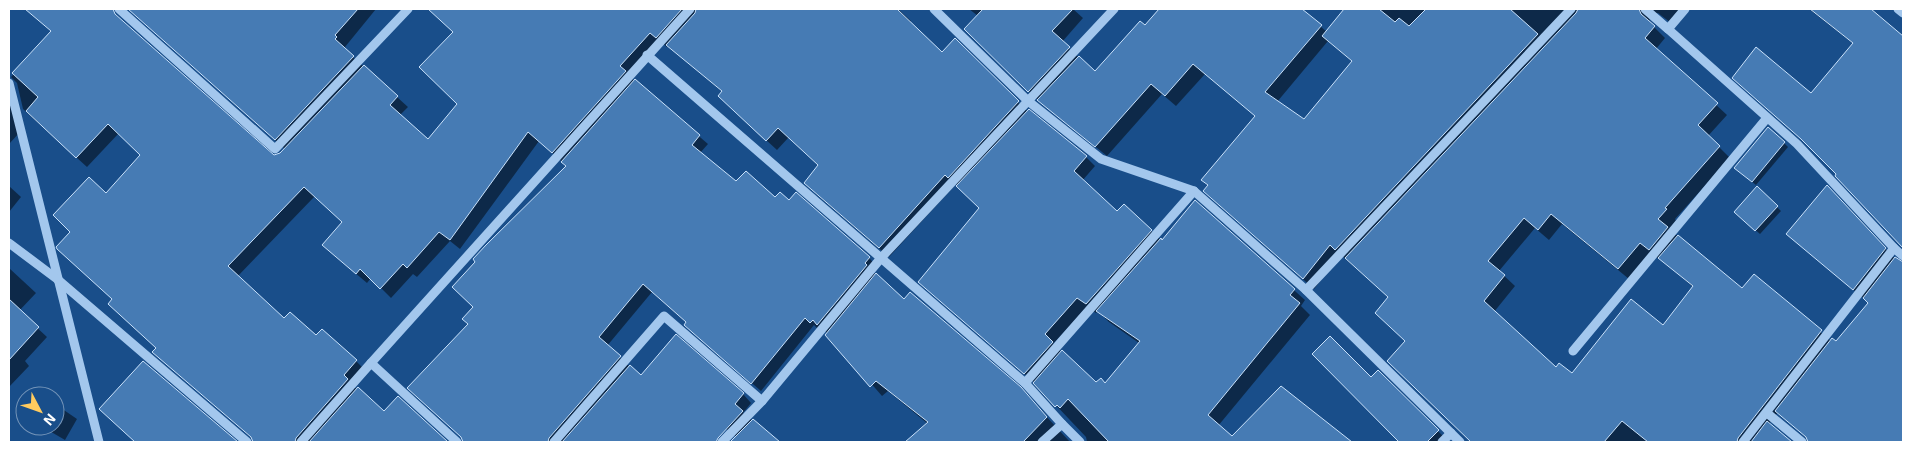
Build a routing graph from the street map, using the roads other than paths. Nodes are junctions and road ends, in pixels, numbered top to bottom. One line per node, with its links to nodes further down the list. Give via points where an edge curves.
1 (119, 9): 2 (street, via 275,149)
2 (408, 9)
3 (690, 9): 12 (street)
4 (934, 9): 14 (street)
5 (1114, 9): 14 (street)
6 (1571, 9): 22 (street)
7 (1645, 9): 11 (street)
8 (1685, 9): 11 (street)
9 (1898, 9): 10 (street)
10 (1903, 13)
11 (1668, 28): 15 (street)
12 (647, 55): 20 (street); 24 (street)
13 (9, 83): 21 (street)
14 (1028, 101): 16 (street, via 1101,159); 20 (street)
15 (1767, 118): 18 (street, via 1797,144); 23 (street)
16 (1194, 191): 22 (street); 25 (street)
17 (9, 243): 21 (street)
18 (1894, 248): 19 (street); 27 (street)
19 (1903, 256)
20 (881, 258): 25 (street); 26 (street)
21 (57, 279): 30 (street); 31 (street)
22 (1306, 290): 29 (street)
23 (1573, 351)
24 (370, 363): 32 (street); 33 (street)
25 (1025, 383): 28 (street)
26 (762, 400): 34 (street, via 664,316); 35 (street)
27 (1767, 413): 40 (street); 41 (street)
28 (1062, 424): 36 (street); 37 (street)
29 (1451, 433): 38 (street); 39 (street)
30 (99, 442)
31 (247, 442)
32 (301, 442)
33 (457, 442)
34 (554, 442)
35 (722, 442)
36 (1042, 442)
37 (1080, 442)
38 (1442, 442)
39 (1460, 442)
40 (1743, 442)
41 (1802, 442)

